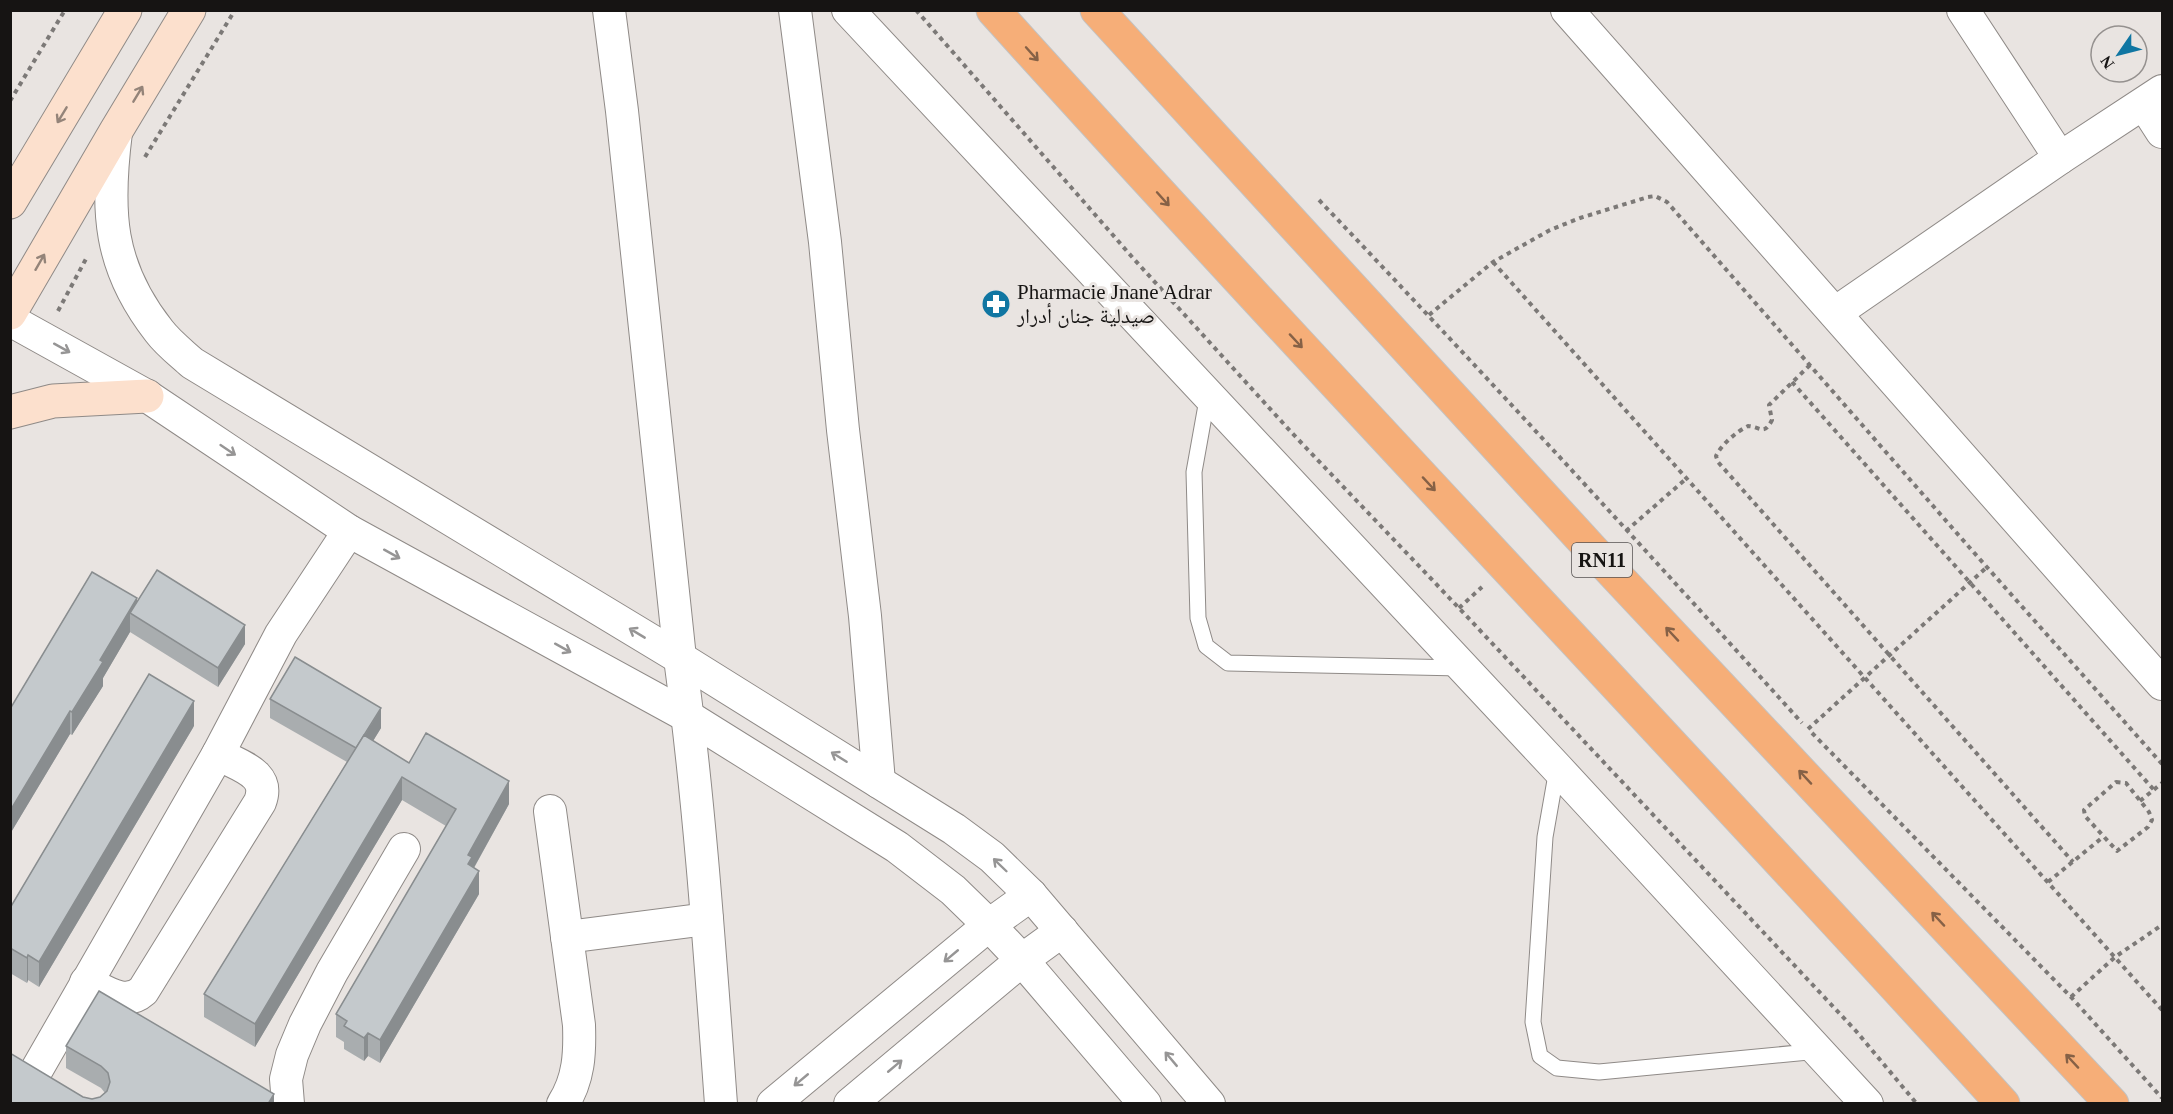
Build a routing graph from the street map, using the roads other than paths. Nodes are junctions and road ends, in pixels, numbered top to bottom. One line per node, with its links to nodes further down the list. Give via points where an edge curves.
1 (125, 10): 14 (main road, one-way to 14)
2 (189, 10): 11 (main road, one-way to 2)
3 (609, 10): 22 (street)
4 (795, 10): 28 (street, via 825,242)
5 (848, 10): 18 (street)
6 (993, 10): 49 (highway, one-way to 49, via 1177,214)
7 (1097, 10): 50 (highway, RN11, one-way to 7, via 1592,550)
8 (1567, 10): 16 (street)
9 (1963, 10): 13 (street)
10 (2153, 98): 12 (street); 13 (street)
11 (116, 130): 15 (main road, one-way to 11); 22 (street, one-way to 11, via 192,363 160,333 136,298 119,258 110,215 110,172)
12 (2163, 132)
13 (2060, 158): 16 (street)
14 (10, 202)
15 (10, 313)
16 (1835, 313): 24 (street)
17 (10, 320): 19 (street, one-way to 19)
18 (1208, 394): 23 (street); 23 (lane, via 1194,472 1198,618 1206,646 1228,663)
19 (147, 396): 20 (main road, via 53,401); 21 (street, one-way to 21)
20 (10, 412)
21 (349, 531): 25 (street, one-way to 25); 26 (street, via 281,634)
22 (680, 658): 25 (street); 28 (street, one-way to 22)
23 (1464, 668): 27 (street)
24 (2163, 684)
25 (687, 716): 32 (street); 33 (street, via 897,847 953,890)
26 (218, 754): 37 (street); 37 (street, via 259,777 264,792 260,802 143,991 122,999)
27 (1557, 768): 38 (street); 38 (lane, via 1545,837 1535,987 1533,1022 1540,1056 1557,1068 1599,1071)
28 (879, 782): 31 (street, one-way to 28, via 954,829)
29 (550, 811): 35 (street)
30 (404, 849): 41 (street, via 305,1024 286,1079)
31 (1031, 895): 33 (street); 34 (street)
32 (707, 919): 35 (street); 43 (street)
33 (989, 925): 36 (street); 44 (street, one-way to 44)
34 (1062, 930): 36 (street); 47 (street, one-way to 34)
35 (567, 937): 42 (street, via 580,1055 576,1077)
36 (1022, 960): 45 (street, one-way to 36); 46 (street)
37 (86, 982): 39 (street)
38 (1819, 1051): 48 (street)
39 (23, 1063): 40 (street)
40 (64, 1087)
41 (288, 1104)
42 (563, 1104)
43 (722, 1104)
44 (773, 1104)
45 (850, 1104)
46 (1145, 1104)
47 (1209, 1104)
48 (1866, 1104)
49 (2003, 1104)
50 (2112, 1104)

